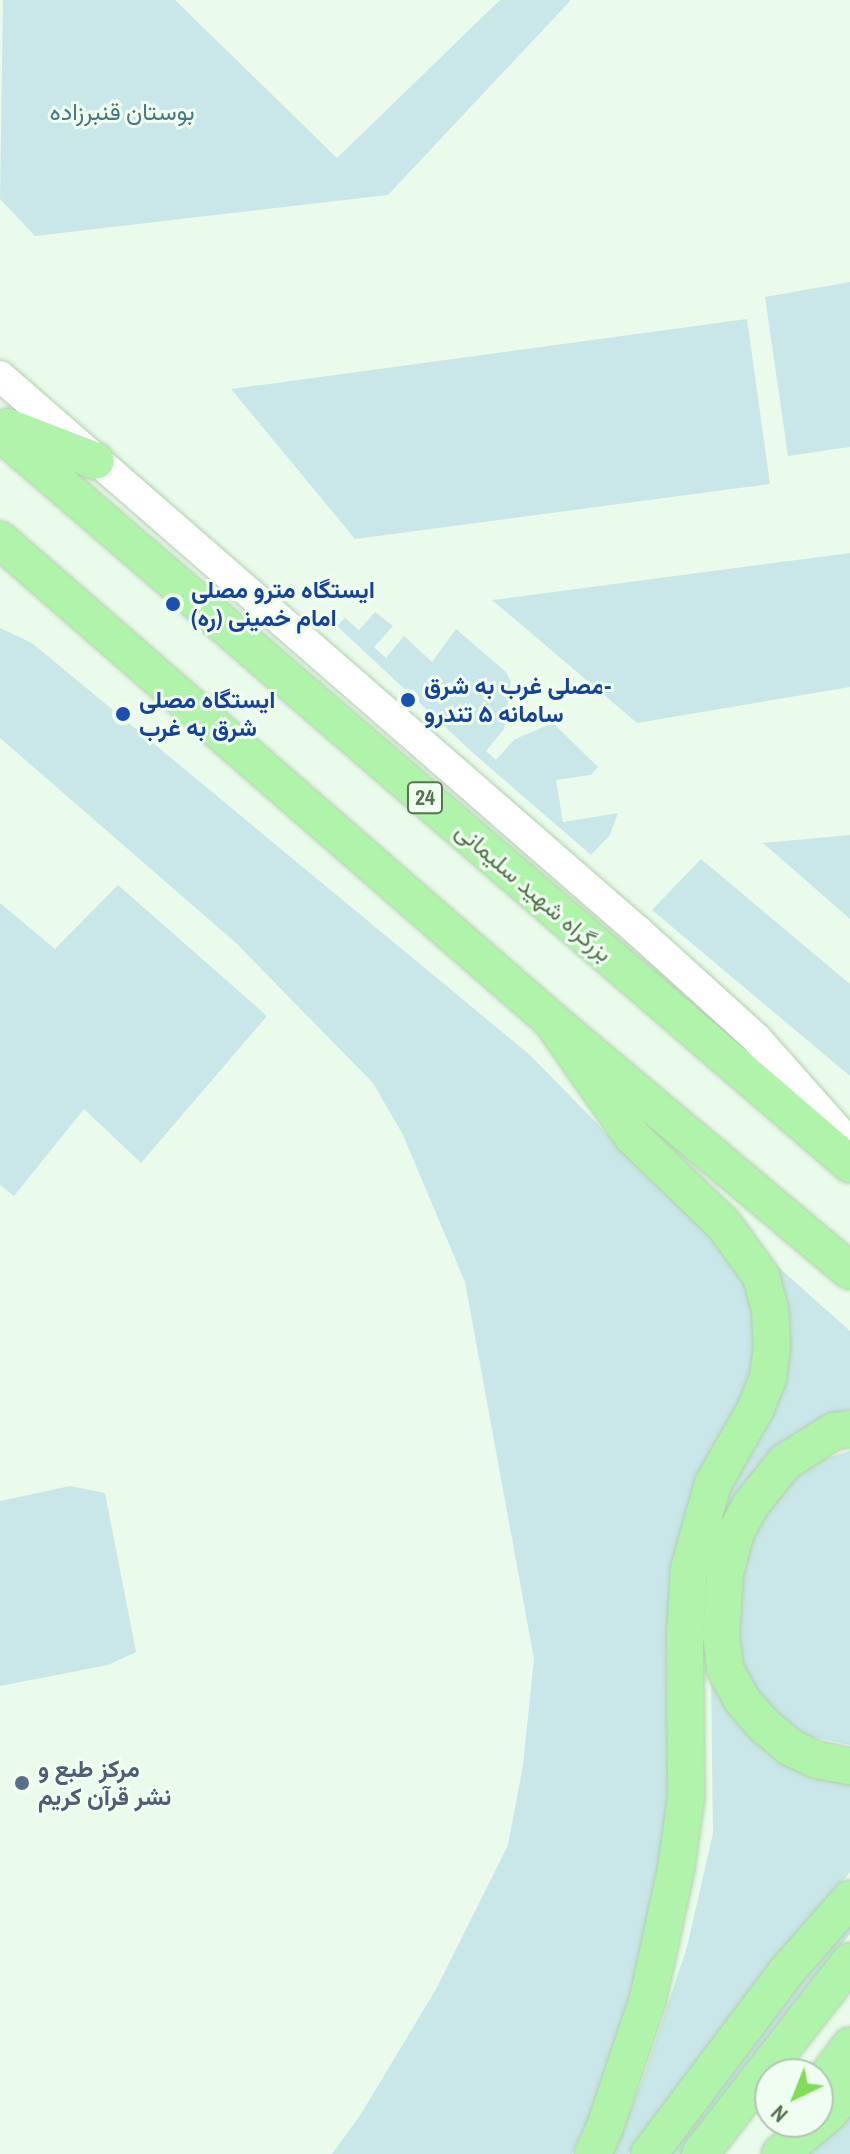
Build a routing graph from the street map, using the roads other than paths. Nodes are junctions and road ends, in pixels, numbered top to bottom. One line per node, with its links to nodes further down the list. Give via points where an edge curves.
1 (0, 376): 4 (main road)
2 (0, 423): 4 (highway)
3 (0, 432): 8 (highway, بزرگراه شهید سلیمانی / 24)
4 (96, 461): 7 (main road, via 651,942 756,1038)
5 (0, 540): 6 (highway)
6 (551, 1020): 9 (highway); 17 (highway, via 633,1137 724,1225 761,1276 772,1345 768,1378 713,1484 689,1569 686,1798 676,1869 648,1999)
7 (850, 1144)
8 (850, 1164)
9 (850, 1271)
10 (850, 1429): 11 (highway, via 834,1431 785,1462 750,1506 736,1532 725,1573 721,1635 725,1669 765,1726 791,1748)
11 (850, 1766)
12 (850, 1899): 18 (highway, via 786,1972)
13 (850, 1961): 19 (highway)
14 (850, 2046): 15 (highway)
15 (834, 2068)
16 (850, 2088): 20 (highway)
17 (593, 2154)
18 (649, 2154)
19 (700, 2154)
20 (780, 2154)

